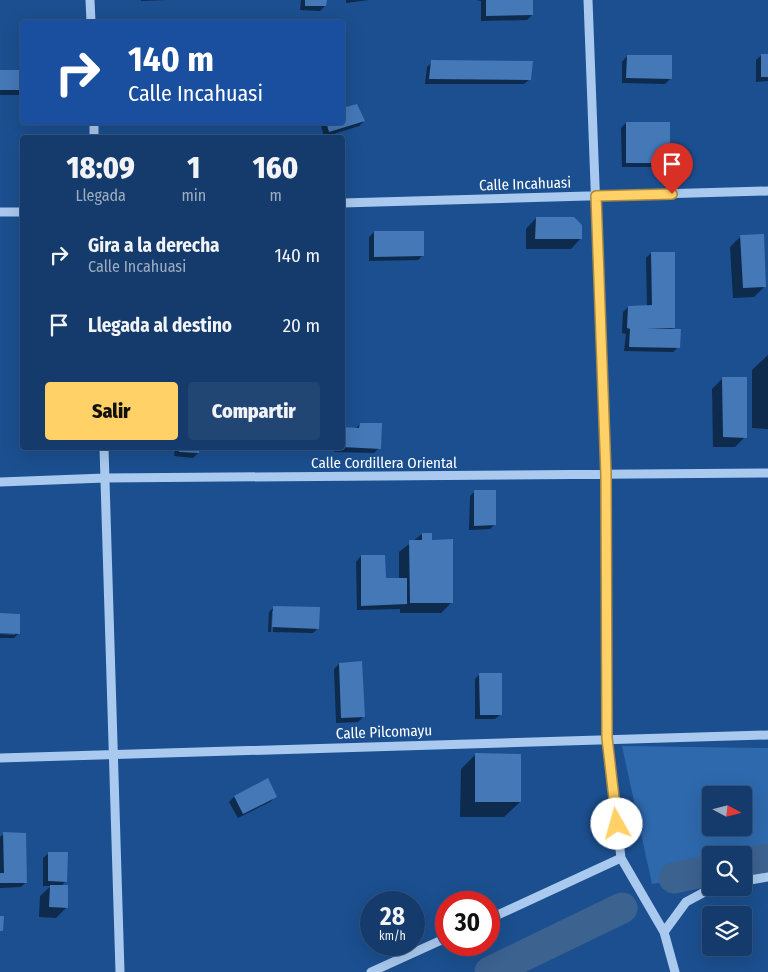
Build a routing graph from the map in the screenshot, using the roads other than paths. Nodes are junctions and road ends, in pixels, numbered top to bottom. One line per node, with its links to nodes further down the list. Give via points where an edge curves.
1 (90, 0): 3 (street)
2 (588, 0): 5 (street)
3 (91, 20)
4 (768, 191): 5 (street, Calle Incahuasi)
5 (596, 196): 6 (street, Calle Incahuasi); 11 (street)
6 (345, 203)
7 (0, 212): 8 (street)
8 (20, 212)
9 (104, 450): 12 (street)
10 (768, 473): 11 (street, Calle Cordillera Oriental)
11 (606, 475): 12 (street, Calle Cordillera Oriental); 15 (street)
12 (105, 478): 13 (street, Calle Cordillera Oriental); 16 (street)
13 (0, 482)
14 (768, 736): 15 (street, Calle Pilcomayu)
15 (607, 738): 16 (street, Calle Pilcomayu); 18 (street)
16 (113, 755): 17 (street, Calle Pilcomayu); 25 (street)
17 (0, 758)
18 (621, 858): 22 (street); 23 (street)
19 (768, 877): 20 (street)
20 (752, 880)
21 (702, 893): 23 (street, via 686,902)
22 (500, 914)
23 (664, 932): 27 (street)
24 (435, 943): 26 (street)
25 (120, 972)
26 (371, 972)
27 (675, 972)

